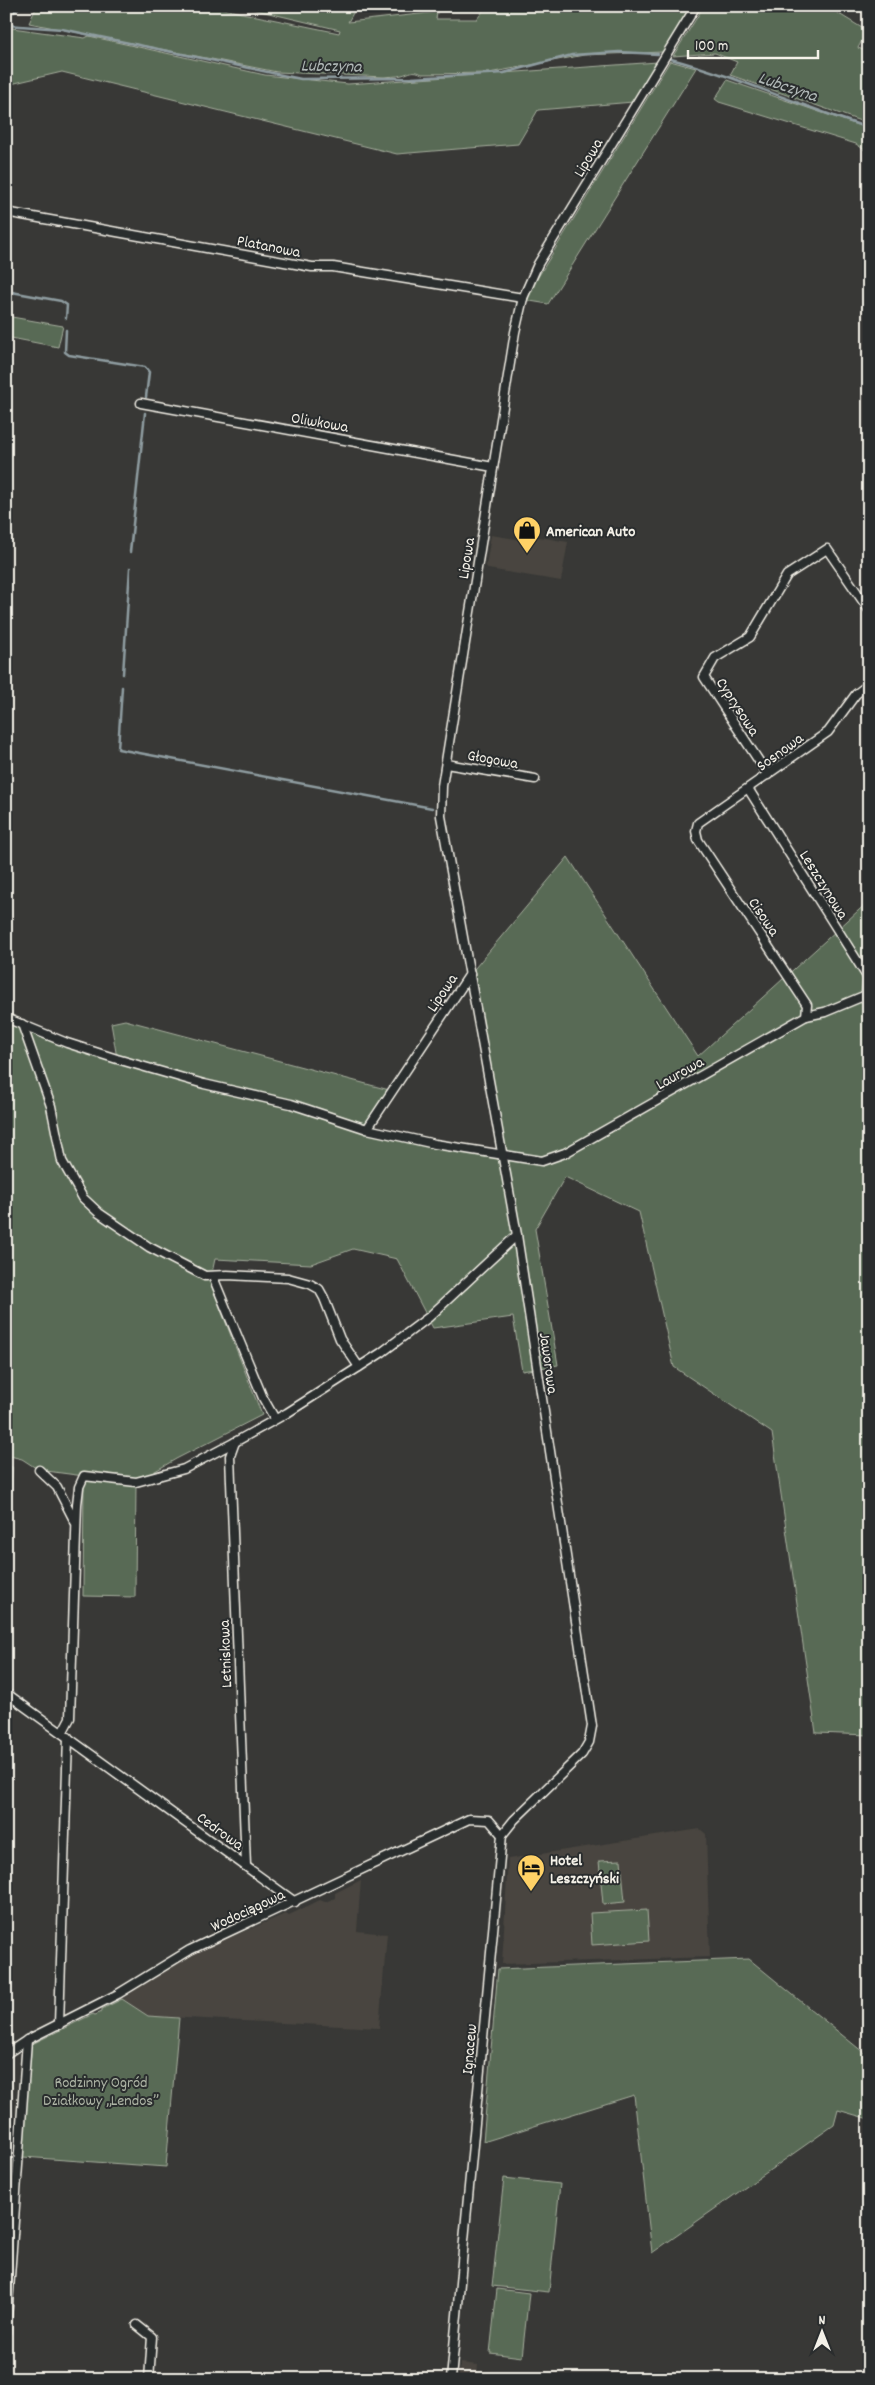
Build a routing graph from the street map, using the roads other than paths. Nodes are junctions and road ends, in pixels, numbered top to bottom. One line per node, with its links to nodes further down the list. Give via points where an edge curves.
1 (696, 6): 3 (street, Lipowa, via 545,251)
2 (10, 214): 3 (street, Platanowa, via 312,267 333,267)
3 (523, 298): 5 (street, Lipowa)
4 (141, 403): 5 (street, Oliwkowa)
5 (493, 467): 8 (street, Lipowa)
6 (869, 610): 9 (street, Cyprysowa, via 827,549 787,575 750,637 715,658 704,677)
7 (869, 684): 9 (street, Sosnowa, via 856,694 828,732)
8 (446, 764): 10 (street, Głogowa); 13 (street, Lipowa, via 441,816)
9 (768, 775): 11 (street, Sosnowa)
10 (535, 779)
11 (749, 790): 12 (street, Sosnowa, via 698,823); 14 (street, Leszczynowa, via 868,978)
12 (696, 830): 15 (street, Cisowa, via 698,840 807,1005)
13 (470, 974): 18 (street, Lipowa); 19 (street, Jaworowa)
14 (866, 995): 15 (street, Laurowa, via 825,1012)
15 (806, 1016): 19 (street, Laurowa, via 565,1153 542,1162)
16 (6, 1018): 17 (street, Laurowa)
17 (22, 1024): 18 (street, Laurowa, via 118,1059 204,1084 291,1104); 21 (street, via 51,1106 62,1161 83,1198 99,1213 149,1247)
18 (367, 1129): 19 (street, Laurowa)
19 (504, 1156): 20 (street, Jaworowa)
20 (517, 1235): 22 (street, via 429,1317); 29 (street, Jaworowa, via 592,1726 589,1742 582,1754)
21 (213, 1277): 22 (street, via 288,1278 319,1289 340,1339); 23 (street, via 263,1398)
22 (359, 1367): 23 (street)
23 (276, 1419): 24 (street)
24 (235, 1442): 26 (street, via 184,1469 136,1482 84,1476 79,1487); 30 (street, Letniskowa, via 230,1456)
25 (40, 1470): 26 (street, via 61,1492)
26 (77, 1526): 28 (street, via 72,1699)
27 (6, 1693): 28 (street, Cedrowa)
28 (65, 1735): 30 (street, Cedrowa); 32 (street)
29 (502, 1835): 31 (street, Wodociągowa, via 489,1820 468,1819); 38 (street, Ignacew)
30 (246, 1866): 31 (street, Cedrowa)
31 (295, 1902): 32 (street, Wodociągowa, via 190,1950)
32 (59, 2025): 33 (street, Wodociągowa)
33 (28, 2040): 34 (street, Wodociągowa); 36 (street)
34 (6, 2054)
35 (137, 2325): 37 (street, via 152,2337)
36 (6, 2332)
37 (149, 2379)
38 (451, 2379)

